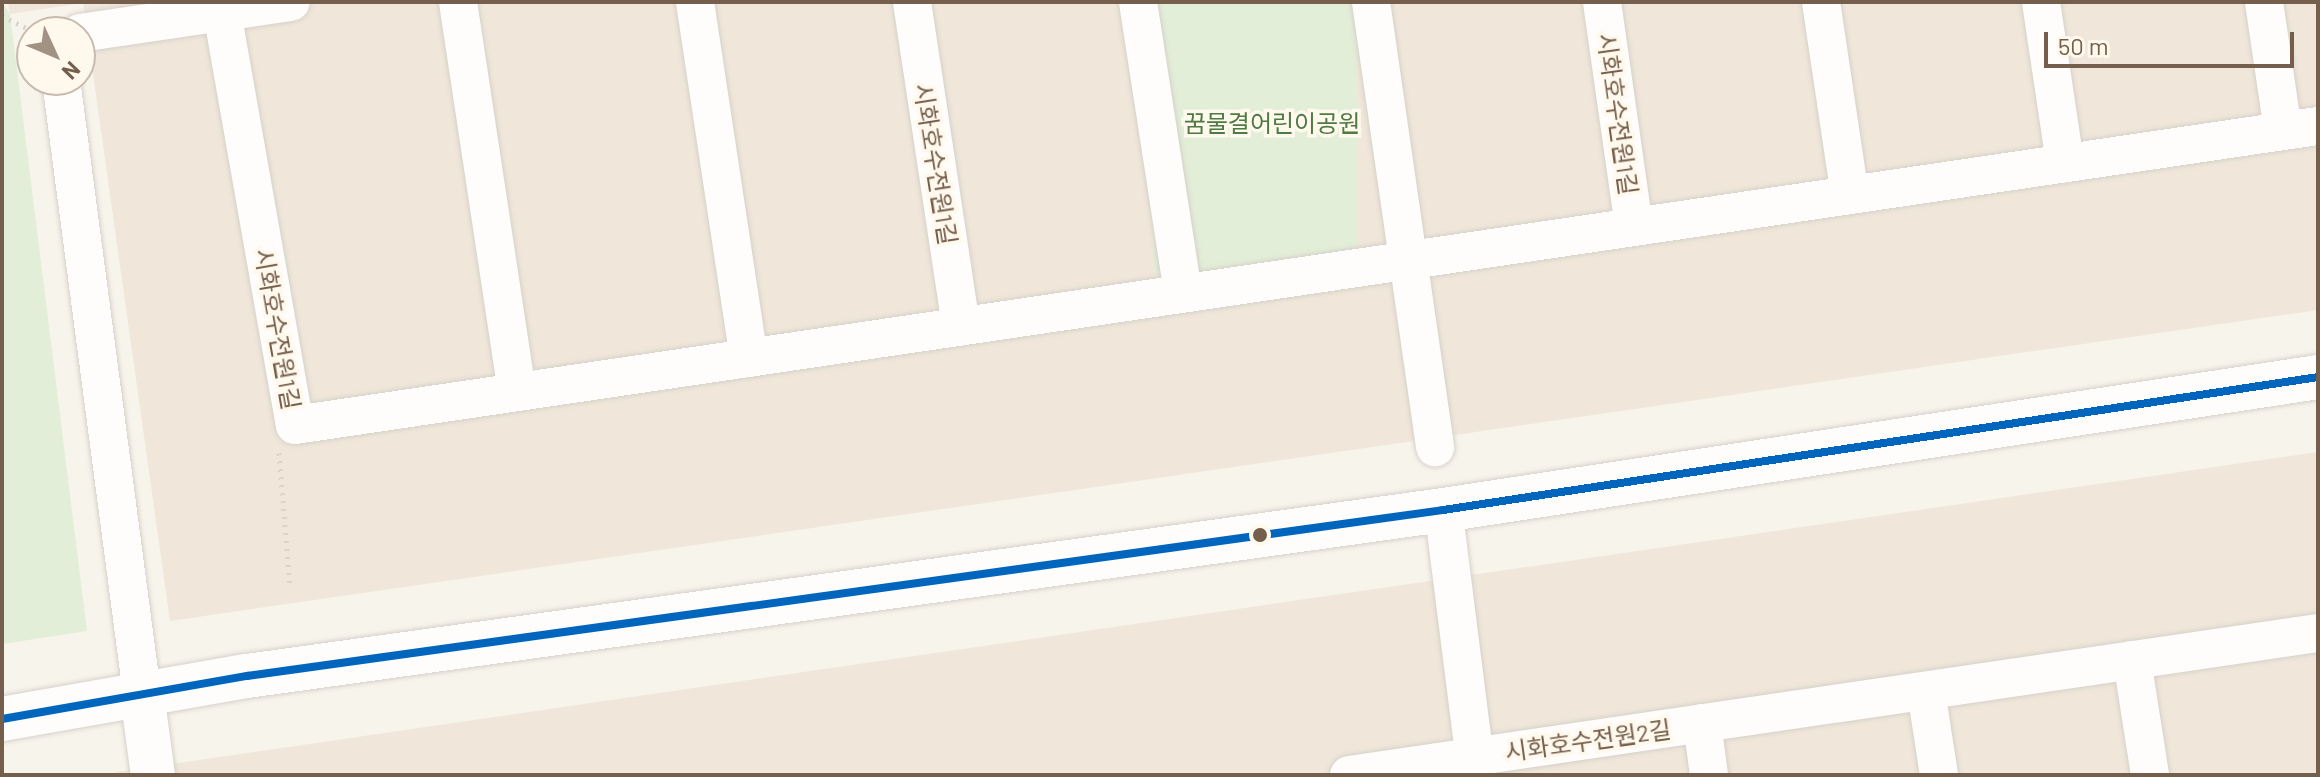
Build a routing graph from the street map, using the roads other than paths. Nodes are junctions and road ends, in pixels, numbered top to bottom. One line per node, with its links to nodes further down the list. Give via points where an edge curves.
1 (291, 2): 11 (street)
2 (458, 2): 23 (street)
3 (695, 2): 21 (street)
4 (912, 2): 20 (street, 시화호수전원1길)
5 (1138, 2): 19 (street)
6 (1371, 2): 18 (street)
7 (1602, 2): 17 (street, 시화호수전원1길)
8 (1821, 2): 16 (street)
9 (2041, 2): 15 (street)
10 (2264, 2): 14 (street, 시화호수전원1길)
11 (222, 12): 12 (street); 23 (street, 시화호수전원1길, via 295,425)
12 (96, 31)
13 (63, 96): 29 (street)
14 (2301, 128): 15 (street, 시화호수전원1길)
15 (2065, 163): 16 (street, 시화호수전원1길)
16 (1850, 195): 17 (street, 시화호수전원1길)
17 (1634, 226): 18 (street, 시화호수전원1길)
18 (1409, 260): 19 (street, 시화호수전원1길); 24 (street)
19 (1183, 293): 20 (street, 시화호수전원1길)
20 (961, 326): 21 (street, 시화호수전원1길)
21 (749, 358): 23 (street, 시화호수전원1길)
22 (2318, 377): 29 (main road)
23 (517, 392)
24 (1435, 447)
25 (1446, 531): 32 (street)
26 (2318, 633): 27 (street, 시화호수전원2길)
27 (2132, 660): 28 (street, 시화호수전원2길); 37 (street)
28 (1926, 691): 31 (street, 시화호수전원2길); 36 (street)
29 (142, 694): 30 (main road); 33 (main road)
30 (2, 719)
31 (1702, 723): 32 (street, 시화호수전원2길); 35 (street, 시화호수전원2길)
32 (1475, 766): 34 (street, 시화호수전원2길)
33 (153, 775)
34 (1349, 775)
35 (1709, 775)
36 (1939, 775)
37 (2150, 775)

